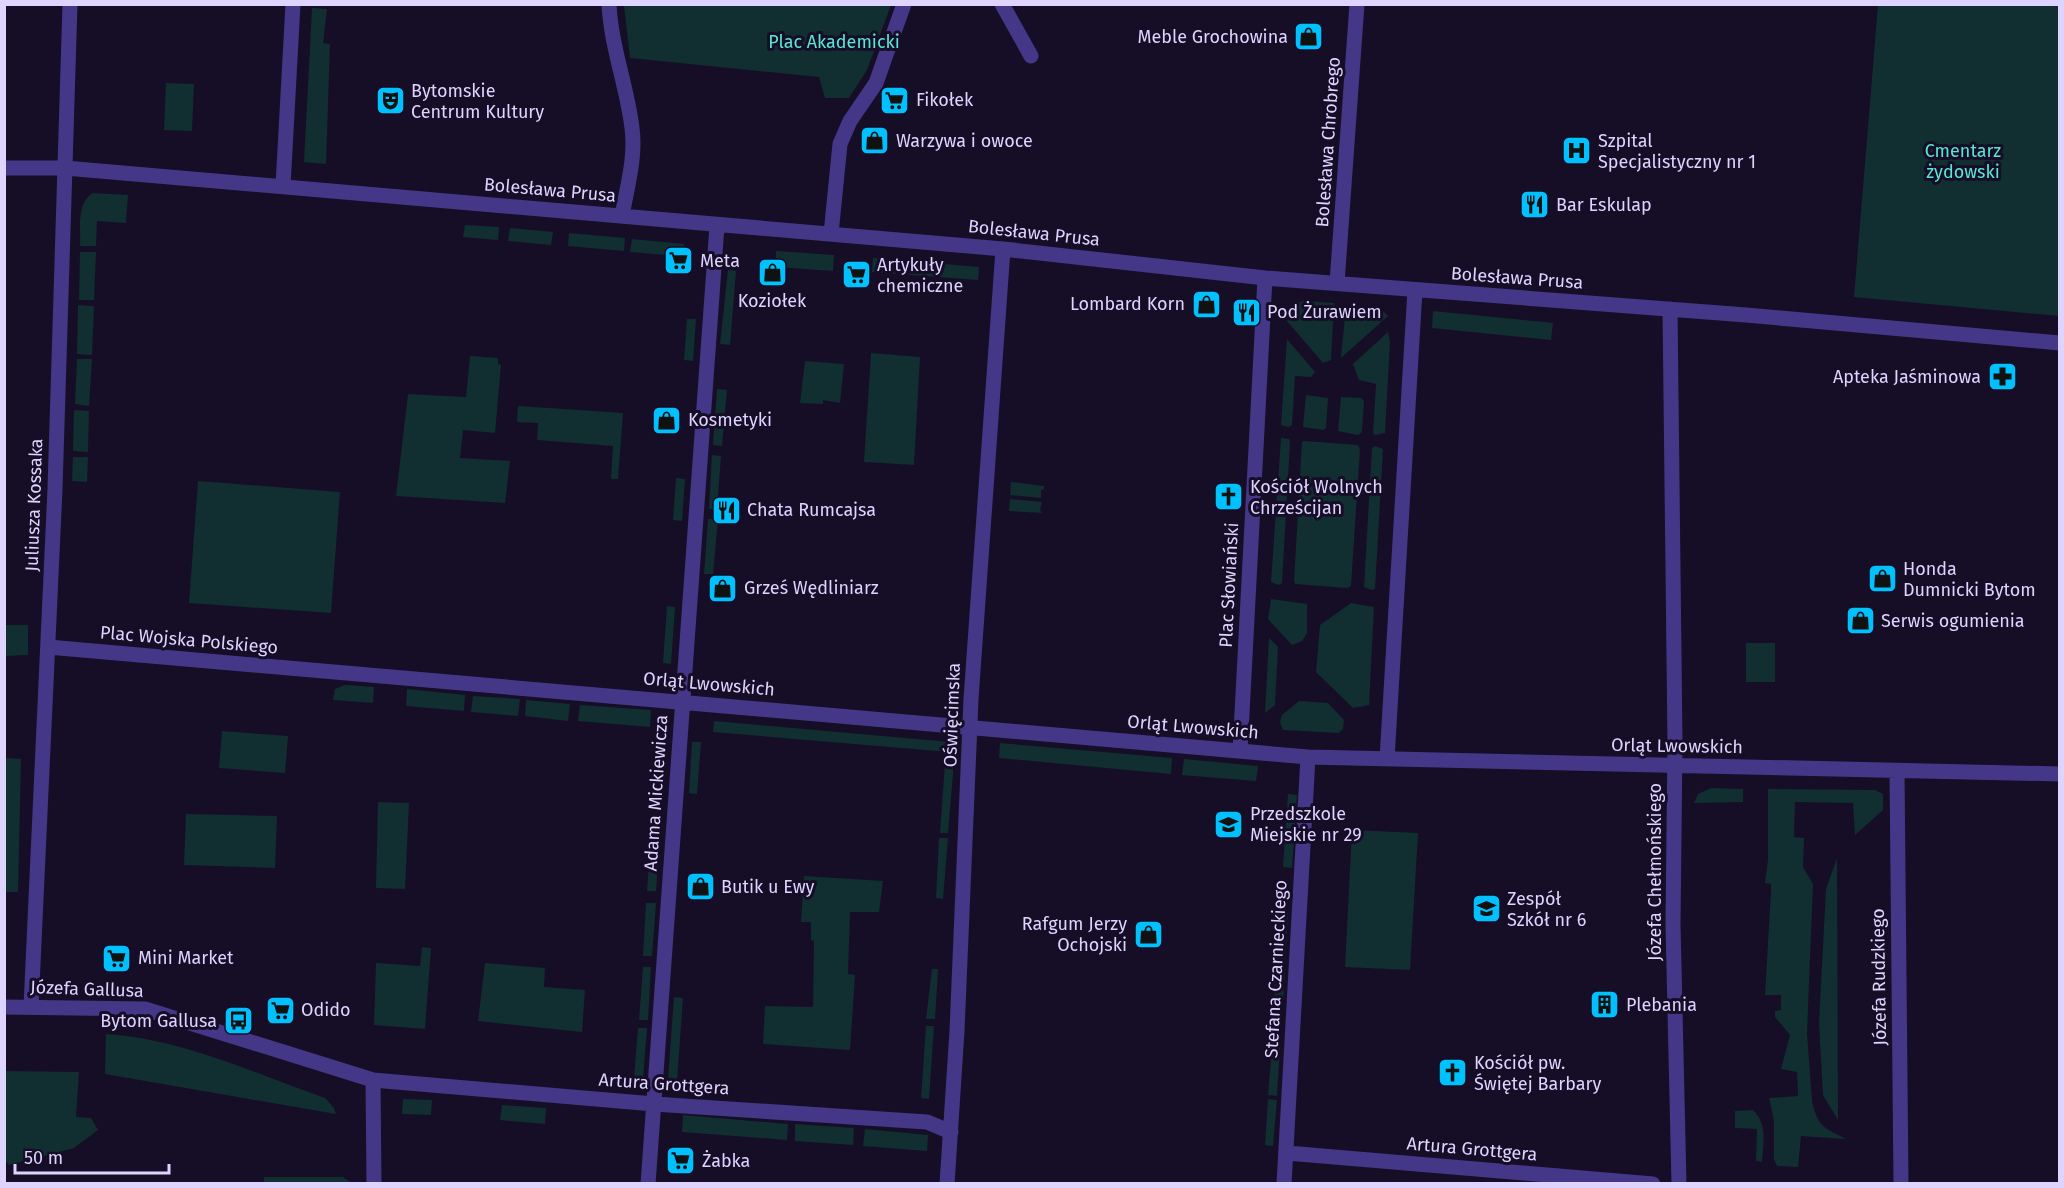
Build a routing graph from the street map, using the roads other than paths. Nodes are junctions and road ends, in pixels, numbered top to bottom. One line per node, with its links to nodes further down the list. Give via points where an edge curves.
1 (70, 4): 9 (street, Juliusza Kossaka)
2 (293, 4): 10 (street)
3 (609, 4): 11 (street, via 614,49 632,130 633,154)
4 (904, 4): 13 (street, via 876,83 850,121 840,144)
5 (1002, 4): 7 (street)
6 (1357, 4): 16 (street, Bolesława Chrobrego)
7 (1031, 56)
8 (4, 168): 9 (street, Bolesława Prusa)
9 (65, 168): 10 (street, Bolesława Prusa); 20 (street, Juliusza Kossaka)
10 (283, 186): 11 (street, Bolesława Prusa)
11 (622, 216): 12 (street, Bolesława Prusa)
12 (717, 226): 13 (street, Bolesława Prusa); 22 (street, Adama Mickiewicza)
13 (831, 234): 14 (street, Bolesława Prusa)
14 (1003, 249): 15 (street, Bolesława Prusa); 23 (street, Oświęcimska)
15 (1265, 278): 16 (street, Bolesława Prusa); 24 (street, Plac Słowiański)
16 (1337, 283): 17 (street, Bolesława Prusa)
17 (1415, 290): 18 (street, Bolesława Prusa); 26 (street)
18 (1670, 309): 19 (street, Bolesława Prusa); 27 (street, Józefa Chełmońskiego)
19 (2060, 343)
20 (48, 647): 21 (street, Plac Wojska Polskiego); 31 (street, Juliusza Kossaka)
21 (326, 670): 22 (street, Orląt Lwowskich)
22 (682, 701): 23 (street, Orląt Lwowskich); 33 (street, Adama Mickiewicza)
23 (972, 727): 24 (street, Orląt Lwowskich); 34 (street, Oświęcimska)
24 (1240, 751): 25 (street, Orląt Lwowskich)
25 (1308, 757): 26 (street, Orląt Lwowskich); 35 (street, Stefana Czarnieckiego)
26 (1387, 759): 27 (street, Orląt Lwowskich)
27 (1675, 765): 28 (street, Orląt Lwowskich); 41 (street, Józefa Chełmońskiego, via 1673,924)
28 (1897, 771): 29 (street, Orląt Lwowskich); 42 (street, Józefa Rudzkiego)
29 (2060, 774)
30 (4, 1007): 31 (street, Józefa Gallusa)
31 (31, 1007): 32 (street, Józefa Gallusa, via 145,1009)
32 (373, 1080): 33 (street, Artura Grottgera); 36 (street)
33 (654, 1104): 34 (street, Artura Grottgera, via 927,1122); 37 (street, Adama Mickiewicza)
34 (951, 1132): 38 (street, Oświęcimska)
35 (1287, 1153): 39 (street, Stefana Czarnieckiego); 40 (street, Artura Grottgera)
36 (374, 1184)
37 (648, 1184)
38 (947, 1184)
39 (1284, 1184)
40 (1653, 1184)
41 (1679, 1184)
42 (1901, 1184)

